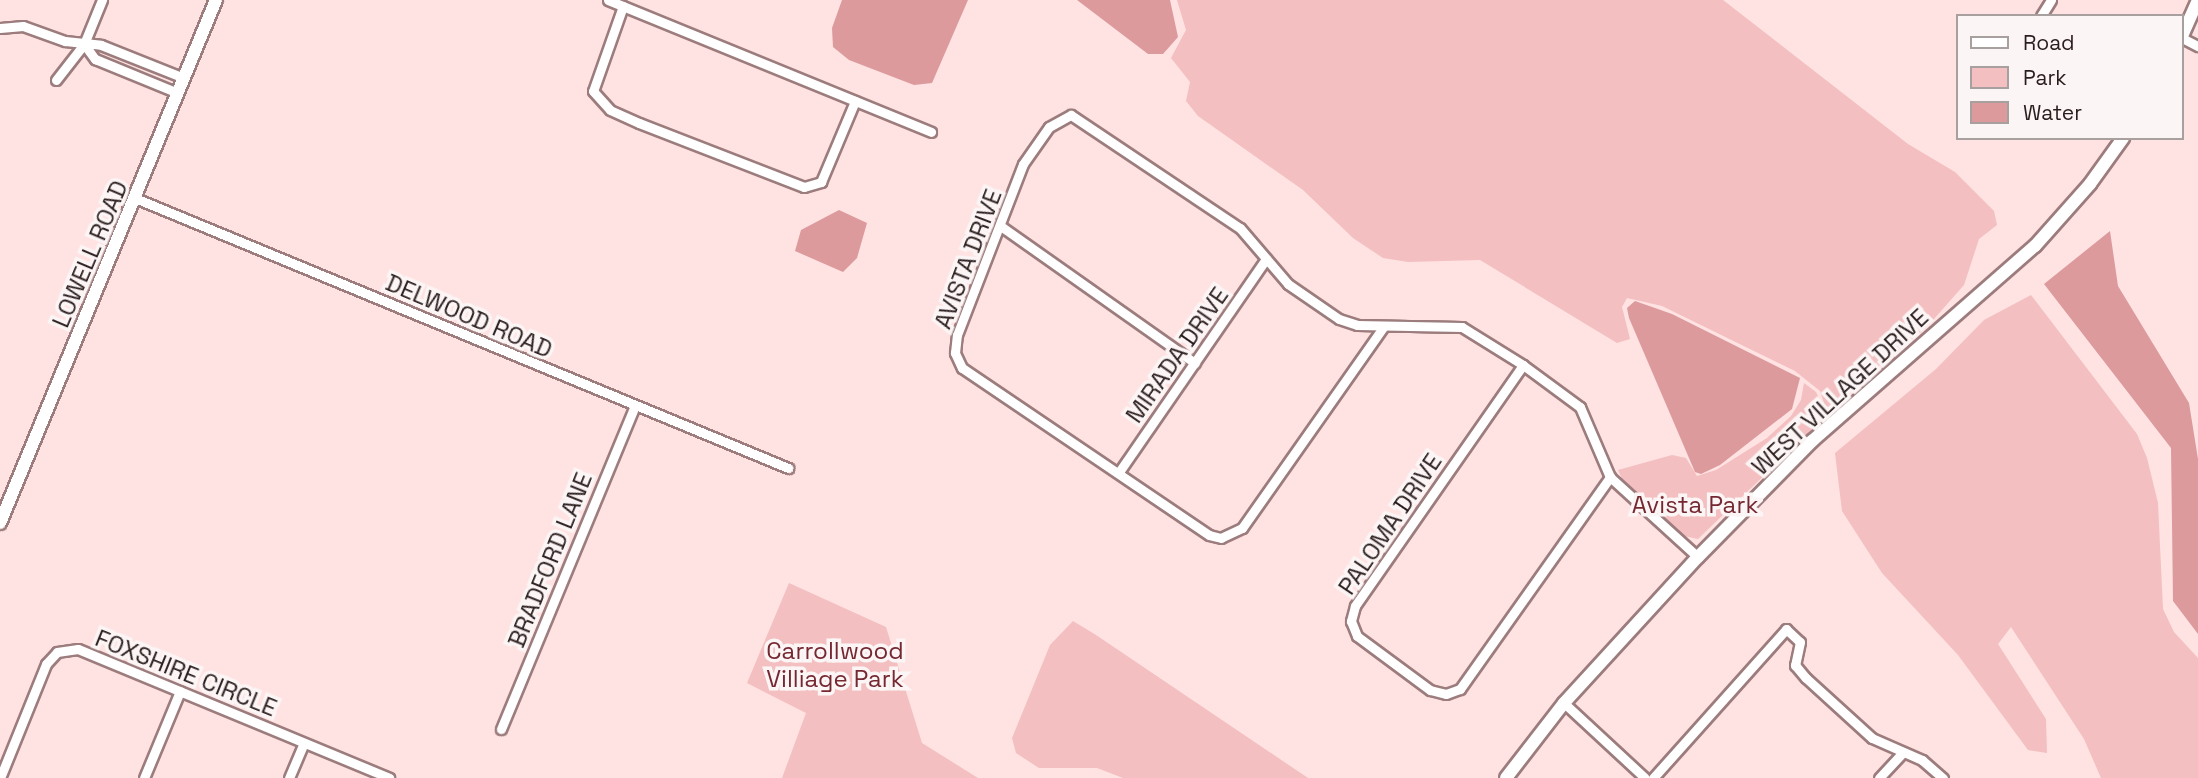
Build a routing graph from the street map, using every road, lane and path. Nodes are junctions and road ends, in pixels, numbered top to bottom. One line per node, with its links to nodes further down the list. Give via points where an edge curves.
1 (102, 0): 8 (street)
2 (216, 0): 9 (street, LOWELL ROAD)
3 (608, 0): 5 (street)
4 (2198, 0): 7 (street)
5 (623, 6): 12 (street); 12 (street, via 593,91 610,110 639,123 804,187 821,182)
6 (0, 28): 8 (street, via 23,26)
7 (2184, 32)
8 (84, 44): 9 (street, via 101,45); 10 (street); 11 (street, via 94,59)
9 (184, 78): 11 (street, LOWELL ROAD)
10 (56, 80)
11 (178, 93): 15 (street, LOWELL ROAD)
12 (855, 101): 13 (street)
13 (931, 132)
14 (2122, 140): 26 (street, WEST VILLAGE DRIVE, via 2035,246 1812,441)
15 (135, 198): 21 (street, DELWOOD ROAD); 25 (street, LOWELL ROAD)
16 (1002, 227): 17 (street, AVISTA DRIVE, via 1023,164 1049,127 1071,115 1240,228); 19 (street); 23 (street, AVISTA DRIVE, via 957,335 955,354 961,368)
17 (1266, 259): 18 (street, AVISTA DRIVE, via 1288,284 1339,319); 19 (street, MIRADA DRIVE)
18 (1384, 326): 20 (street, AVISTA DRIVE, via 1462,327); 23 (street, AVISTA DRIVE, via 1242,528 1221,538 1209,535)
19 (1195, 363): 23 (street, MIRADA DRIVE)
20 (1523, 365): 24 (street, AVISTA DRIVE, via 1580,407); 24 (street, PALOMA DRIVE, via 1355,606 1351,621 1357,636 1430,690 1446,694 1460,689)
21 (635, 405): 22 (street, DELWOOD ROAD); 29 (street, BRADFORD LANE)
22 (788, 468)
23 (1119, 472)
24 (1610, 477): 26 (street, AVISTA DRIVE)
25 (0, 523)
26 (1698, 558): 28 (street, WEST VILLAGE DRIVE)
27 (180, 691): 30 (street, FOXSHIRE CIRCLE); 32 (street, FOXSHIRE CIRCLE, via 78,649 57,652 47,664); 33 (street)
28 (1564, 703): 36 (street, WEST VILLAGE DRIVE); 37 (street)
29 (501, 729)
30 (304, 743): 34 (street); 35 (street, FOXSHIRE CIRCLE)
31 (1901, 754): 38 (street, via 1872,738 1806,678 1795,664 1800,642 1786,629); 39 (street); 40 (street, via 1922,760)
32 (0, 778)
33 (144, 778)
34 (289, 778)
35 (389, 778)
36 (1506, 778)
37 (1645, 778)
38 (1653, 778)
39 (1879, 778)
40 (1943, 778)

